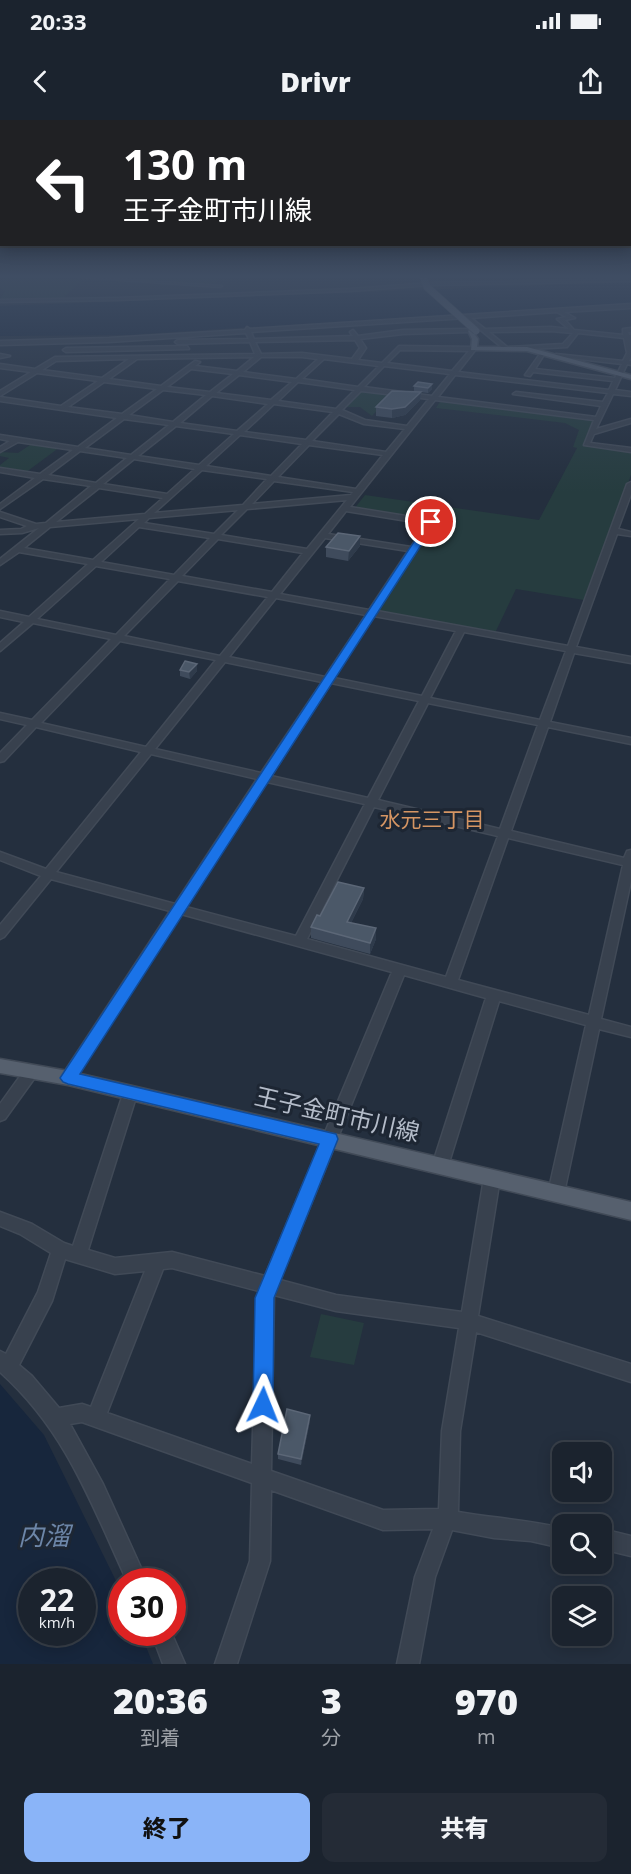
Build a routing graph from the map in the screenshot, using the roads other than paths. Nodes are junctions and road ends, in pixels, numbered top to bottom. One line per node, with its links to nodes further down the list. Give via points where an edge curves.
1 (153, 348): 12 (street)
2 (198, 348): 20 (street)
3 (256, 348): 18 (street)
4 (303, 348): 16 (street)
5 (327, 348): 21 (street)
6 (361, 348): 24 (street)
7 (399, 348): 26 (street)
8 (446, 348): 13 (street)
9 (507, 348): 13 (main road)
10 (509, 348): 15 (main road)
11 (630, 348): 25 (street)
12 (140, 349): 14 (street); 23 (street)
13 (473, 349): 32 (street)
14 (66, 350): 22 (street)
15 (542, 353): 19 (main road); 29 (street)
16 (303, 355): 18 (street); 21 (street)
17 (0, 356): 27 (street, via 6,356)
18 (259, 356): 20 (street); 31 (street)
19 (557, 356): 25 (street); 33 (main road)
20 (205, 357): 23 (street); 28 (street)
21 (326, 358): 24 (street); 36 (street)
22 (56, 359): 23 (street); 30 (street)
23 (135, 359): 35 (street)
24 (354, 361): 26 (street)
25 (628, 363): 33 (street)
26 (383, 364): 32 (street); 39 (street)
27 (0, 365): 30 (street)
28 (191, 367): 31 (street); 38 (street)
29 (531, 370): 33 (street); 37 (street)
30 (37, 371): 35 (street); 41 (street)
31 (238, 373): 36 (street); 42 (street)
32 (453, 373): 37 (street); 45 (street)
33 (619, 376): 34 (main road); 40 (street)
34 (631, 377)
35 (105, 380): 38 (street); 50 (street)
36 (297, 380): 39 (street); 47 (street)
37 (524, 381): 40 (street); 43 (street)
38 (162, 388): 42 (street); 52 (street)
39 (360, 388): 45 (street); 51 (street)
40 (611, 392): 44 (street); 48 (street)
41 (0, 394)
42 (211, 394): 47 (street); 55 (street)
43 (516, 394): 48 (street); 49 (street)
44 (631, 394)
45 (433, 398): 49 (street); 56 (street)
46 (0, 399): 50 (street)
47 (272, 402): 51 (street); 57 (street)
48 (604, 404): 53 (street)
49 (507, 407): 53 (street)
50 (62, 408): 52 (street)
51 (338, 411): 56 (street, via 364,422); 61 (street)
52 (123, 417): 55 (street); 62 (street)
53 (598, 419): 54 (street); 58 (street)
54 (629, 421): 58 (street)
55 (174, 424): 57 (street); 66 (street)
56 (409, 428): 65 (street)
57 (238, 433): 61 (street); 67 (street)
58 (591, 433): 64 (street, via 586,444)
59 (0, 437): 60 (street)
60 (16, 440): 62 (street); 63 (street)
61 (307, 443): 65 (street); 70 (street)
62 (79, 449): 66 (street); 69 (street)
63 (0, 450)
64 (631, 450)
65 (388, 454): 73 (street)
66 (133, 457): 67 (street); 71 (street)
67 (200, 468): 70 (street); 74 (street)
68 (0, 470): 69 (street)
69 (42, 477): 71 (street); 75 (street)
70 (272, 478): 73 (street); 76 (street)
71 (98, 486): 74 (street); 80 (street)
72 (631, 487): 82 (street)
73 (356, 494): 76 (street); 77 (street)
74 (167, 496): 79 (street)
75 (0, 507)
76 (244, 507): 79 (street); 86 (street)
77 (344, 508): 85 (street); 88 (street, via 431,522)
78 (0, 514): 81 (street)
79 (142, 521): 80 (street); 86 (street); 91 (street)
80 (49, 524): 81 (street); 87 (street)
81 (35, 526): 83 (street)
82 (614, 531): 84 (street); 100 (street)
83 (0, 532)
84 (631, 534)
85 (323, 535): 88 (street); 89 (street)
86 (216, 537): 89 (street); 92 (street)
87 (17, 549): 90 (street); 91 (street)
88 (412, 550): 94 (street)
89 (309, 552): 93 (street)
90 (0, 563)
91 (94, 563): 92 (street); 96 (street)
92 (175, 578): 93 (street); 98 (street)
93 (274, 595): 94 (street); 101 (street)
94 (372, 613): 97 (street); 103 (street)
95 (0, 614): 96 (street)
96 (31, 620): 98 (street); 99 (street)
97 (461, 629): 100 (street); 104 (street)
98 (117, 638): 101 (street); 106 (street)
99 (0, 648)
100 (571, 649): 102 (street); 107 (street)
101 (222, 659): 103 (street); 109 (street)
102 (631, 660)
103 (328, 680): 104 (street); 111 (street)
104 (425, 699): 107 (street); 112 (street)
105 (0, 716): 106 (street)
106 (34, 724): 109 (street); 110 (street)
107 (544, 724): 108 (street); 113 (street)
108 (631, 741)
109 (148, 751): 111 (street); 116 (street)
110 (0, 759)
111 (264, 778): 112 (street); 117 (street)
112 (371, 802): 113 (street); 119 (street)
113 (504, 834): 115 (street); 121 (street)
114 (0, 856): 116 (street)
115 (630, 860): 123 (street)
116 (48, 874): 117 (street); 118 (street)
117 (178, 909): 119 (street); 128 (street)
118 (0, 934)
119 (299, 942): 120 (street)
120 (399, 969): 121 (street); 131 (street)
121 (450, 983): 122 (street)
122 (494, 995): 123 (street); 132 (street)
123 (594, 1022): 124 (street); 134 (street)
124 (631, 1032)
125 (0, 1066): 126 (main road, 王子金町市川線)
126 (31, 1072): 127 (main road, 王子金町市川線); 128 (main road, 王子金町市川線); 130 (street)
127 (0, 1073)
128 (68, 1078): 129 (main road, 王子金町市川線)
129 (130, 1094): 131 (main road, 王子金町市川線); 137 (street, via 83,1244)
130 (0, 1115)
131 (330, 1139): 132 (main road, 王子金町市川線); 139 (street)
132 (440, 1166): 133 (main road, 王子金町市川線)
133 (492, 1178): 134 (main road, 王子金町市川線); 140 (street)
134 (556, 1193): 135 (main road, 王子金町市川線)
135 (631, 1211)
136 (0, 1219): 137 (street)
137 (69, 1252): 138 (street, via 115,1266); 141 (street)
138 (157, 1262): 139 (street, via 172,1260); 144 (street)
139 (271, 1285): 140 (street, via 336,1303); 145 (street, via 265,1298)
140 (468, 1321): 142 (street); 146 (street, via 451,1431)
141 (4, 1363): 143 (street)
142 (631, 1373)
143 (57, 1418): 144 (street, via 82,1413); 150 (street, via 108,1512)
144 (96, 1419): 145 (street)
145 (261, 1477): 146 (street, via 383,1520); 153 (street, via 260,1561)
146 (447, 1519): 147 (street); 154 (street, via 425,1577)
147 (552, 1536)
148 (612, 1541): 149 (street)
149 (631, 1546)
150 (132, 1568)
151 (167, 1646): 152 (street)
152 (174, 1664)
153 (226, 1664)
154 (408, 1664)

